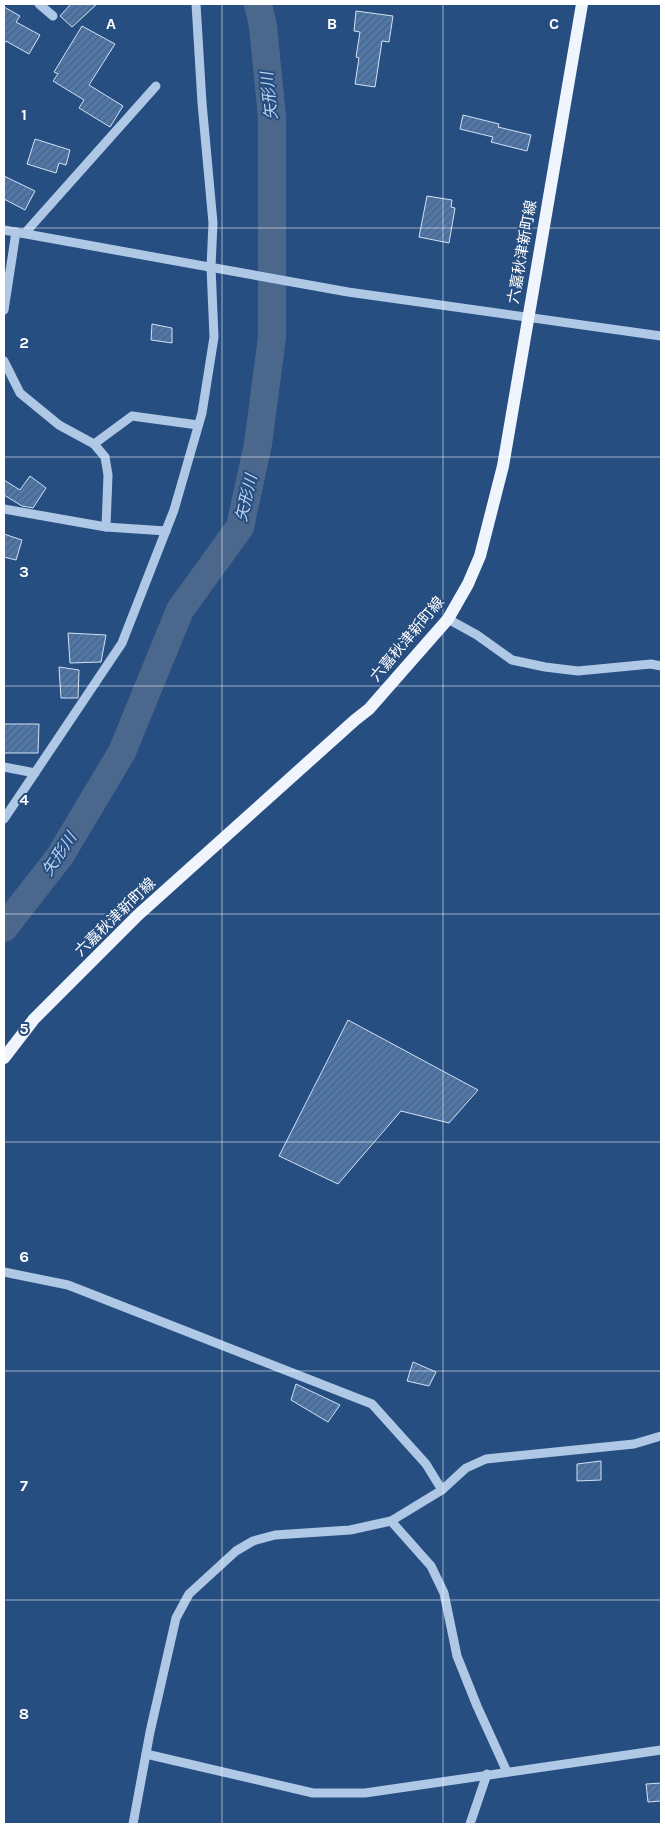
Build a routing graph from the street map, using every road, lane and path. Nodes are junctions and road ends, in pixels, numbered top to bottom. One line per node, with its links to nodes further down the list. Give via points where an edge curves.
1 (39, 4): 4 (street)
2 (196, 4): 8 (street, via 213,223)
3 (582, 4): 10 (main road, 六嘉秋津新町線)
4 (53, 16)
5 (156, 86): 7 (street)
6 (4, 230): 7 (street)
7 (21, 233): 8 (street); 9 (street)
8 (211, 267): 10 (street, via 348,292); 13 (street, via 214,337)
9 (4, 310)
10 (527, 317): 11 (street); 18 (main road, 六嘉秋津新町線, via 503,466 480,556)
11 (661, 336)
12 (4, 362): 14 (street, via 20,393 59,425)
13 (198, 425): 14 (street, via 132,416); 17 (street)
14 (94, 444): 16 (street, via 105,457 108,476)
15 (4, 509): 16 (street)
16 (106, 527): 17 (street)
17 (166, 531): 21 (street, via 122,643)
18 (448, 620): 19 (street, via 477,635 512,660 578,671 651,664); 23 (main road, 六嘉秋津新町線, via 369,709 138,915 34,1019)
19 (661, 666)
20 (4, 766): 21 (street)
21 (35, 773): 22 (street)
22 (4, 819)
23 (4, 1058)
24 (4, 1272): 26 (street, via 68,1285 372,1404 426,1464)
25 (661, 1436): 26 (street, via 634,1444 486,1459 466,1468)
26 (442, 1490): 27 (street)
27 (391, 1521): 29 (street, via 350,1530 275,1535 254,1541 236,1551 189,1594 176,1618); 30 (street, via 431,1566 441,1586 457,1656)
28 (661, 1750): 30 (street)
29 (146, 1754): 31 (street, via 313,1793 365,1793); 32 (street)
30 (507, 1772): 31 (street)
31 (486, 1774): 33 (street)
32 (133, 1824)
33 (470, 1824)

